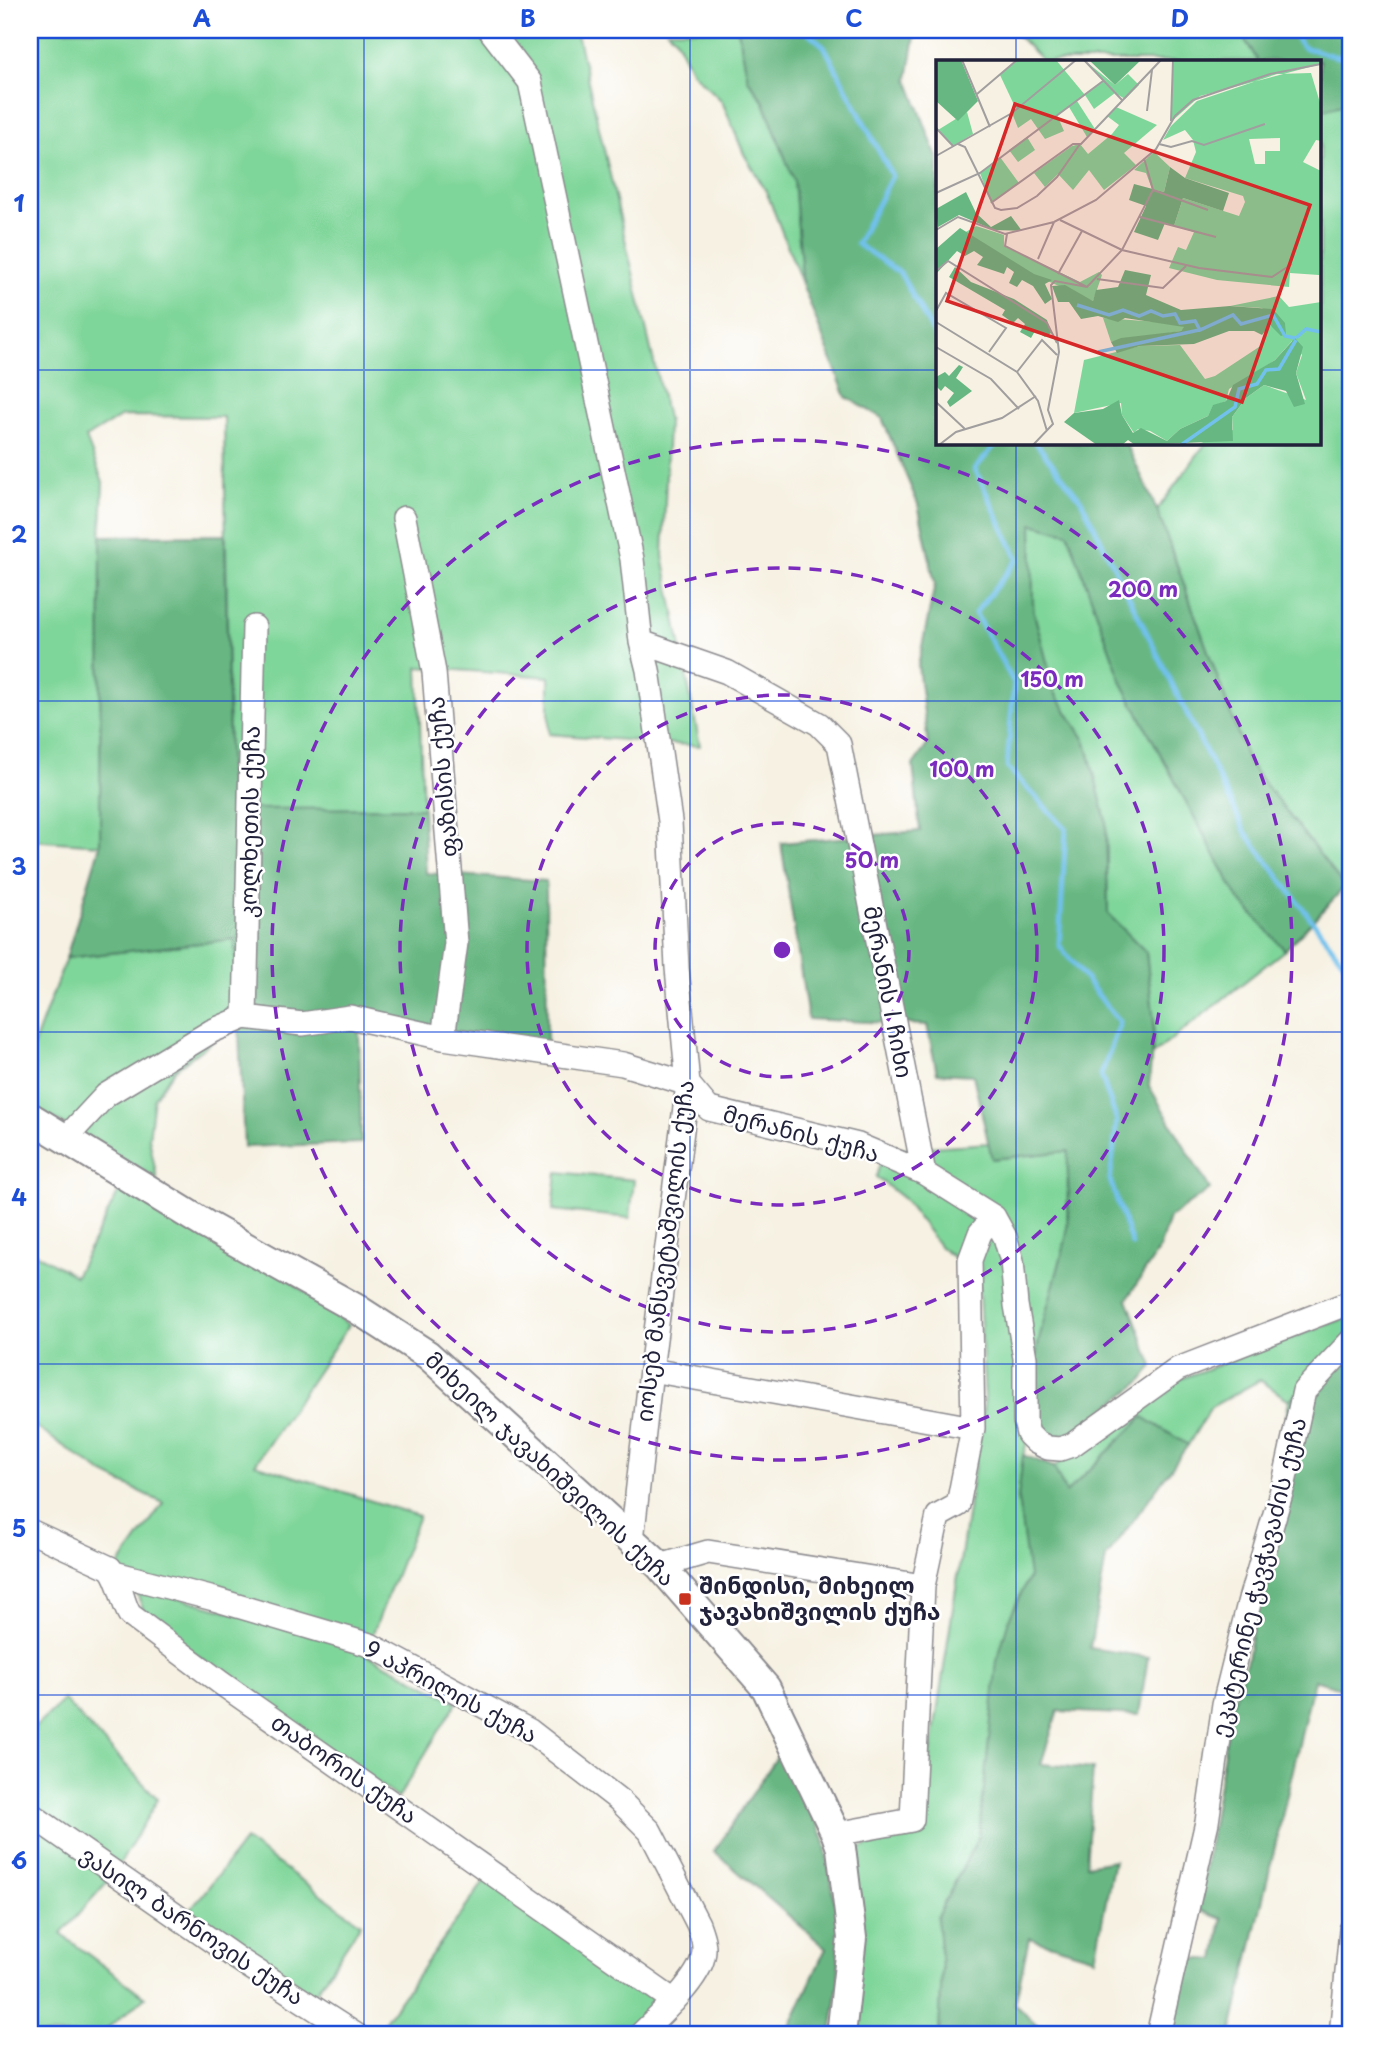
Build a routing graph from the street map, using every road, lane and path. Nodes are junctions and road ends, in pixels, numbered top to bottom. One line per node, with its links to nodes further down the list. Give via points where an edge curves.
1 (490, 30): 4 (street, იოსებ მანსვეტაშვილის ქუჩა, via 530,82 632,559)
2 (404, 518): 6 (street, ფაზისის ქუჩა, via 434,672 456,943)
3 (254, 627): 5 (street, კოლხეთის ქუჩა)
4 (641, 642): 7 (street, იოსებ მანსვეტაშვილის ქუჩა, via 670,821); 10 (street, მერანის I ჩიხი, via 727,672 820,724 839,744)
5 (246, 1017): 6 (street, via 302,1024 350,1017); 9 (street, via 212,1031 106,1095)
6 (443, 1038): 7 (street, via 623,1064)
7 (688, 1084): 10 (street, მერანის ქუჩა, via 709,1109 858,1145); 14 (street, იოსებ მანსვეტაშვილის ქუჩა)
8 (30, 1117): 9 (main road, მიხეილ ჯავახიშვილის ქუჩა)
9 (66, 1138): 17 (main road, მიხეილ ჯავახიშვილის ქუჩა, via 428,1355)
10 (924, 1173): 11 (street, მერანის ქუჩა)
11 (993, 1217): 12 (street, via 1012,1261 1025,1358 1028,1434 1048,1448 1072,1445 1178,1369); 15 (street, via 980,1233 970,1260)
12 (1351, 1302)
13 (1351, 1342): 28 (street, ეკატერინე ჭავჭავაძის ქუჩა, via 1304,1391 1224,1704 1207,1822)
14 (651, 1370): 15 (street); 17 (street, იოსებ მანსვეტაშვილის ქუჩა)
15 (973, 1428): 20 (street, via 958,1505 938,1516)
16 (30, 1531): 19 (street)
17 (632, 1540): 18 (main road, მიხეილ ჯავახიშვილის ქუჩა)
18 (660, 1566): 20 (street, via 708,1552); 22 (main road, მიხეილ ჯავახიშვილის ქუჩა, via 766,1688)
19 (114, 1573): 24 (street, თაბორის ქუჩა, via 130,1615 221,1684); 24 (street, 9 აპრილის ქუჩა, via 370,1645 530,1731 619,1800 649,1831 704,1941 700,1967)
20 (923, 1586): 22 (street, via 912,1820)
21 (30, 1814): 25 (street, ვასილ ბარნოვის ქუჩა, via 227,1952)
22 (836, 1834): 27 (main road, მიხეილ ჯავახიშვილის ქუჩა, via 852,1938)
23 (1351, 1930): 29 (street)
24 (674, 2001): 26 (street, 9 აპრილის ქუჩა)
25 (356, 2035)
26 (640, 2035)
27 (841, 2035)
28 (1158, 2035)
29 (1341, 2035)

